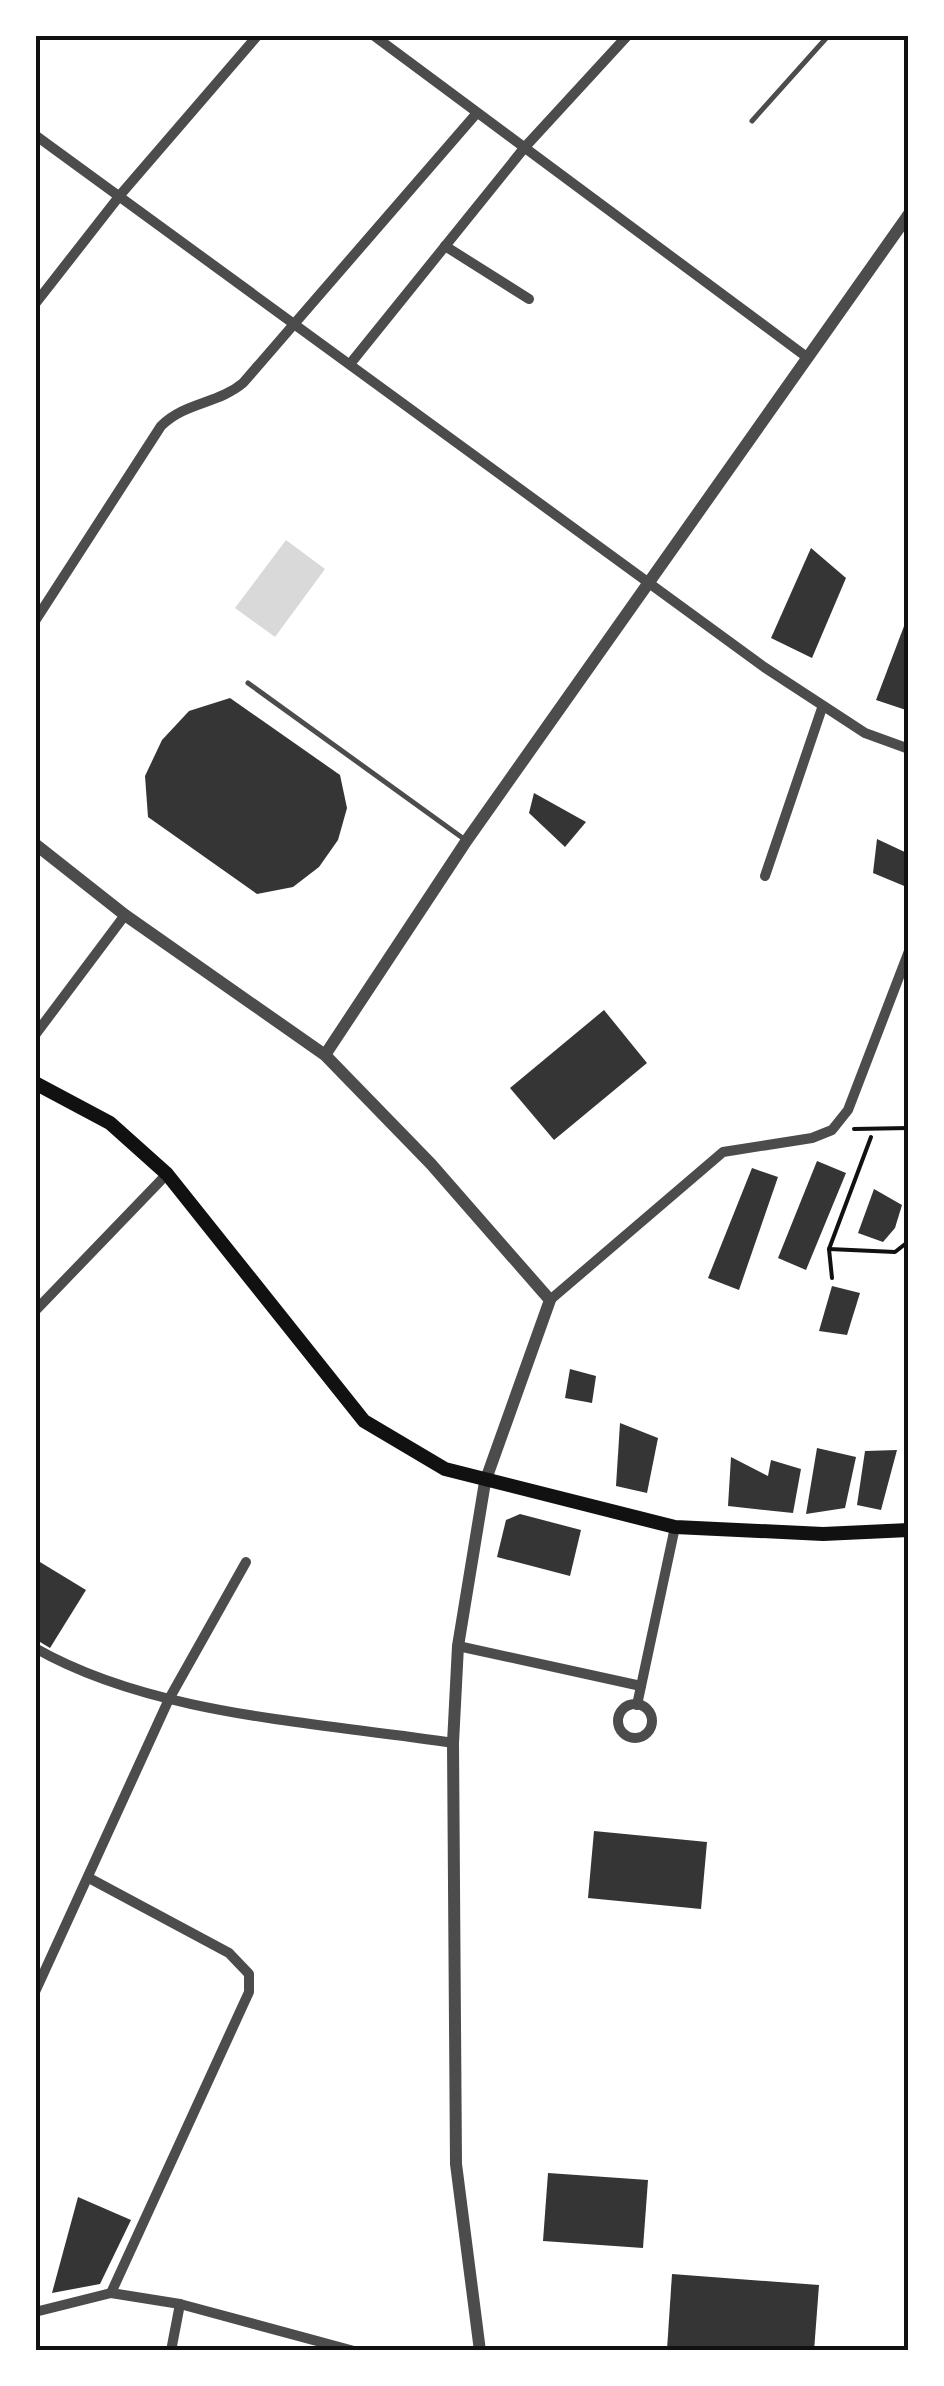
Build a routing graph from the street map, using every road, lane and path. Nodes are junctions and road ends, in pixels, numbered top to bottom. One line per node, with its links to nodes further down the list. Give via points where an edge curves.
1 (258, 35): 9 (street)
2 (373, 35): 5 (street)
3 (628, 35): 8 (street)
4 (829, 35): 6 (lane)
5 (476, 114): 8 (street); 14 (street)
6 (752, 121)
7 (35, 135): 9 (street)
8 (524, 148): 11 (street); 15 (street)
9 (120, 194): 13 (street); 14 (street)
10 (909, 214): 15 (street)
11 (445, 246): 12 (street); 16 (street)
12 (529, 299)
13 (35, 304)
14 (297, 322): 16 (street); 18 (street, via 226,397 195,403 162,426)
15 (808, 358): 17 (street)
16 (350, 364): 17 (street)
17 (649, 586): 20 (street); 22 (street)
18 (35, 621)
19 (248, 683): 22 (lane)
20 (822, 708): 21 (street); 24 (street)
21 (909, 750)
22 (467, 840): 28 (street)
23 (35, 844): 25 (street)
24 (765, 876)
25 (125, 915): 27 (street); 28 (street)
26 (909, 951): 31 (street, via 848,1110)
27 (35, 1035)
28 (325, 1055): 37 (street)
29 (35, 1083): 33 (main road, via 110,1123)
30 (909, 1128): 31 (path)
31 (832, 1130): 37 (street, via 723,1152)
32 (871, 1138): 35 (path)
33 (167, 1174): 38 (street); 39 (main road, via 364,1421 431,1462)
34 (909, 1241): 35 (path, via 895,1252)
35 (830, 1249): 36 (path)
36 (832, 1278)
37 (550, 1300): 39 (street)
38 (35, 1311)
39 (485, 1482): 40 (main road); 43 (street)
40 (675, 1527): 41 (main road, via 824,1534); 45 (street)
41 (909, 1530)
42 (246, 1562): 46 (street)
43 (458, 1646): 45 (street); 48 (street)
44 (35, 1648): 46 (street, via 75,1670)
45 (641, 1686): 47 (street)
46 (169, 1699): 48 (street); 49 (street)
47 (637, 1705)
48 (453, 1743): 56 (street, via 456,2164)
49 (88, 1878): 50 (street); 51 (street, via 228,1953 249,1974 249,1992)
50 (35, 1992)
51 (111, 2293): 52 (street); 53 (street)
52 (180, 2304): 54 (street); 55 (street)
53 (35, 2312)
54 (171, 2351)
55 (354, 2351)
56 (480, 2351)

